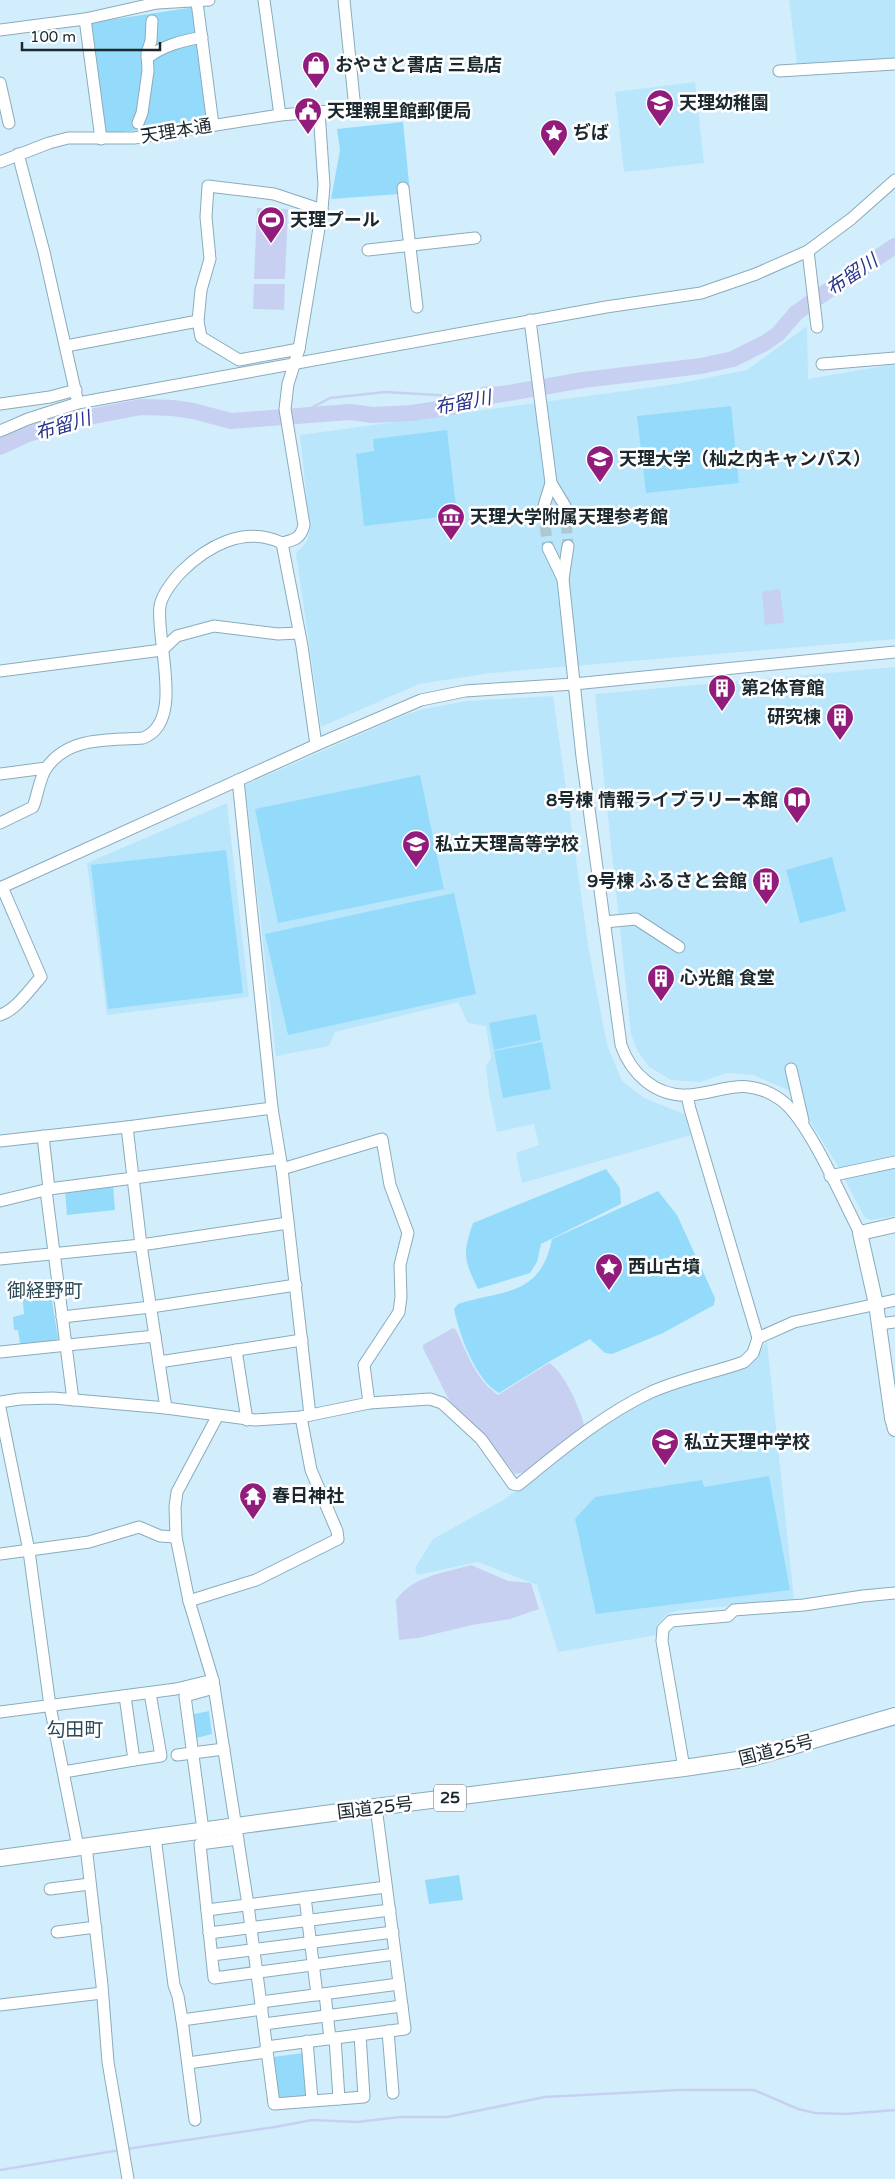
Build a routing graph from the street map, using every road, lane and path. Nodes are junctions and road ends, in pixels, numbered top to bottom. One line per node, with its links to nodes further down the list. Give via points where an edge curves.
1 (210, 0): 5 (street)
2 (264, 0): 17 (street)
3 (344, 0): 15 (street)
4 (157, 1): 5 (street); 6 (street)
5 (198, 2): 9 (street)
6 (85, 19): 8 (street); 21 (street)
7 (152, 22): 10 (street)
8 (0, 30)
9 (202, 37): 10 (street, via 178,42); 20 (street)
10 (147, 58): 18 (street, via 142,113)
11 (895, 64): 12 (street)
12 (779, 71)
13 (0, 83): 19 (street)
14 (382, 107): 15 (street, 天理本通)
15 (355, 109): 16 (street, 天理本通)
16 (319, 111): 17 (street, 天理本通); 26 (street, via 324,185)
17 (280, 115): 20 (street, 天理本通)
18 (138, 123)
19 (8, 124)
20 (213, 125): 21 (street, 天理本通, via 134,138)
21 (101, 139): 22 (street, 天理本通, via 68,138)
22 (18, 154): 23 (street, 天理本通); 35 (street)
23 (0, 162)
24 (895, 180): 30 (street)
25 (403, 188): 28 (street)
26 (322, 210): 33 (street, via 274,194 208,186 206,217 210,258 201,290); 36 (street)
27 (475, 238): 28 (street)
28 (410, 246): 29 (street); 31 (street)
29 (368, 250)
30 (808, 251): 32 (street, via 756,274 701,292); 34 (street)
31 (417, 307)
32 (530, 320): 39 (street); 44 (street)
33 (198, 321): 35 (street); 36 (street, via 202,337 239,360)
34 (817, 327)
35 (66, 346): 40 (street)
36 (299, 349): 39 (street)
37 (895, 358): 38 (street)
38 (822, 364)
39 (294, 365): 41 (street); 47 (street, via 285,409 304,526 301,535)
40 (76, 390): 41 (street); 42 (street)
41 (78, 403): 43 (street)
42 (0, 404)
43 (0, 431)
44 (551, 484): 45 (street); 46 (street)
45 (565, 506)
46 (543, 509)
47 (282, 543): 51 (street); 52 (street, via 270,537 246,537 211,547 199,555 175,579 160,604)
48 (568, 546): 50 (street)
49 (548, 548): 50 (street)
50 (563, 579): 55 (street)
51 (299, 633): 52 (street, via 278,634 214,626 177,636); 56 (street)
52 (162, 650): 54 (street); 57 (street, via 167,701 160,722 149,736 72,745)
53 (895, 652): 55 (street)
54 (0, 671)
55 (574, 684): 56 (street, via 443,694 399,708); 62 (street)
56 (316, 745): 59 (street)
57 (46, 768): 58 (street); 60 (street, via 32,807)
58 (0, 774)
59 (238, 780): 61 (street); 67 (street)
60 (0, 823)
61 (1, 888): 64 (street, via 41,977 5,1014)
62 (604, 922): 63 (street, via 636,919); 66 (street, via 621,1044 626,1058 635,1073 649,1085)
63 (679, 947)
64 (0, 1015)
65 (791, 1070): 69 (street)
66 (687, 1095): 69 (street, via 735,1086 769,1092 793,1111); 92 (street)
67 (272, 1108): 68 (street); 73 (street)
68 (127, 1127): 70 (street); 75 (street)
69 (805, 1131): 74 (street)
70 (44, 1136): 71 (street); 76 (street)
71 (0, 1141)
72 (895, 1162): 74 (street)
73 (281, 1164): 75 (street); 78 (street); 100 (street, via 382,1139 390,1185 408,1233 400,1266 399,1312 364,1365)
74 (830, 1176): 80 (street)
75 (132, 1179): 76 (street); 81 (street)
76 (47, 1190): 77 (street); 82 (street)
77 (0, 1201)
78 (288, 1223): 81 (street); 84 (street)
79 (895, 1225): 80 (main road)
80 (860, 1233): 86 (main road)
81 (141, 1246): 82 (street); 87 (street)
82 (53, 1254): 83 (street); 88 (street)
83 (0, 1259)
84 (296, 1285): 87 (street); 93 (street)
85 (895, 1300): 86 (street)
86 (876, 1304): 90 (main road); 92 (street, via 794,1322)
87 (151, 1307): 88 (street); 91 (street)
88 (62, 1317): 94 (street)
89 (895, 1322): 90 (street)
90 (879, 1324): 106 (main road)
91 (155, 1336): 94 (street); 97 (street)
92 (758, 1338): 100 (street, via 753,1353 744,1362 650,1393 609,1416 518,1485 512,1484 481,1439 442,1404 430,1399)
93 (302, 1340): 95 (street); 104 (street)
94 (66, 1345): 96 (street); 98 (street)
95 (236, 1350): 97 (street); 105 (street)
96 (0, 1352)
97 (159, 1362): 102 (street)
98 (73, 1400): 99 (street, via 28,1398); 102 (street)
99 (0, 1402)
100 (369, 1404): 104 (street)
101 (0, 1408): 108 (street)
102 (166, 1408): 103 (street)
103 (217, 1416): 105 (street); 107 (street, via 177,1492 174,1507)
104 (305, 1416): 105 (street); 111 (street, via 311,1470 338,1539 256,1580)
105 (247, 1420)
106 (895, 1429)
107 (176, 1537): 108 (street, via 160,1536 139,1527 89,1542); 111 (street)
108 (29, 1551): 109 (street); 115 (street)
109 (0, 1554)
110 (895, 1593): 122 (street, via 734,1610 728,1616 671,1621 663,1629 662,1641)
111 (189, 1601): 112 (street)
112 (214, 1684): 113 (street); 118 (street); 119 (street, via 185,1696)
113 (150, 1693): 114 (street); 121 (street, via 161,1756)
114 (125, 1696): 115 (street); 121 (street)
115 (50, 1706): 116 (street); 123 (street)
116 (0, 1712)
117 (895, 1716): 122 (highway, 国道25号 / 25, via 777,1752)
118 (224, 1750): 119 (street); 126 (street)
119 (193, 1753): 120 (street); 125 (street)
120 (177, 1755)
121 (134, 1760): 123 (street)
122 (684, 1768): 124 (highway, 国道25号 / 25)
123 (64, 1772): 128 (street)
124 (376, 1807): 126 (highway, 国道25号 / 25); 131 (street)
125 (203, 1830): 126 (highway, 国道25号 / 25); 127 (highway, 国道25号 / 25)
126 (237, 1832): 134 (street); 135 (street, via 200,1844)
127 (155, 1837): 128 (highway, 国道25号 / 25); 156 (street, via 174,1985)
128 (82, 1846): 129 (highway, 国道25号 / 25); 130 (street)
129 (0, 1858)
130 (90, 1884): 132 (street); 138 (street)
131 (386, 1887): 133 (street); 136 (street)
132 (50, 1889)
133 (305, 1897): 134 (street); 137 (street)
134 (248, 1905): 135 (street); 139 (street)
135 (207, 1910): 142 (street)
136 (390, 1910): 137 (street); 141 (street)
137 (308, 1920): 139 (street); 143 (street)
138 (96, 1928): 140 (street); 150 (street)
139 (251, 1928): 142 (street); 144 (street)
140 (57, 1932)
141 (393, 1932): 143 (street); 145 (street)
142 (209, 1933): 146 (street)
143 (311, 1942): 144 (street); 147 (street)
144 (254, 1949): 146 (street); 148 (street)
145 (396, 1954): 147 (street); 149 (street)
146 (212, 1955): 148 (street, via 214,1978)
147 (314, 1965): 148 (street); 151 (street)
148 (257, 1972): 153 (street)
149 (400, 1984): 151 (street); 154 (street)
150 (102, 1993): 152 (street); 168 (street, via 108,2062)
151 (321, 1994): 153 (street); 155 (street)
152 (0, 2005)
153 (261, 2006): 156 (street); 157 (street)
154 (402, 2006): 155 (street); 158 (street, via 405,2029)
155 (327, 2015): 157 (street); 160 (street)
156 (182, 2020): 163 (street)
157 (264, 2024): 162 (street)
158 (388, 2031): 159 (street); 164 (street)
159 (360, 2035): 160 (street); 165 (street, via 364,2097)
160 (332, 2038): 161 (street); 165 (street)
161 (307, 2041): 162 (street); 166 (street)
162 (267, 2050): 163 (street); 166 (street, via 274,2104)
163 (188, 2063): 167 (street)
164 (393, 2093)
165 (339, 2099): 166 (street)
166 (312, 2100)
167 (195, 2120)
168 (128, 2179)

